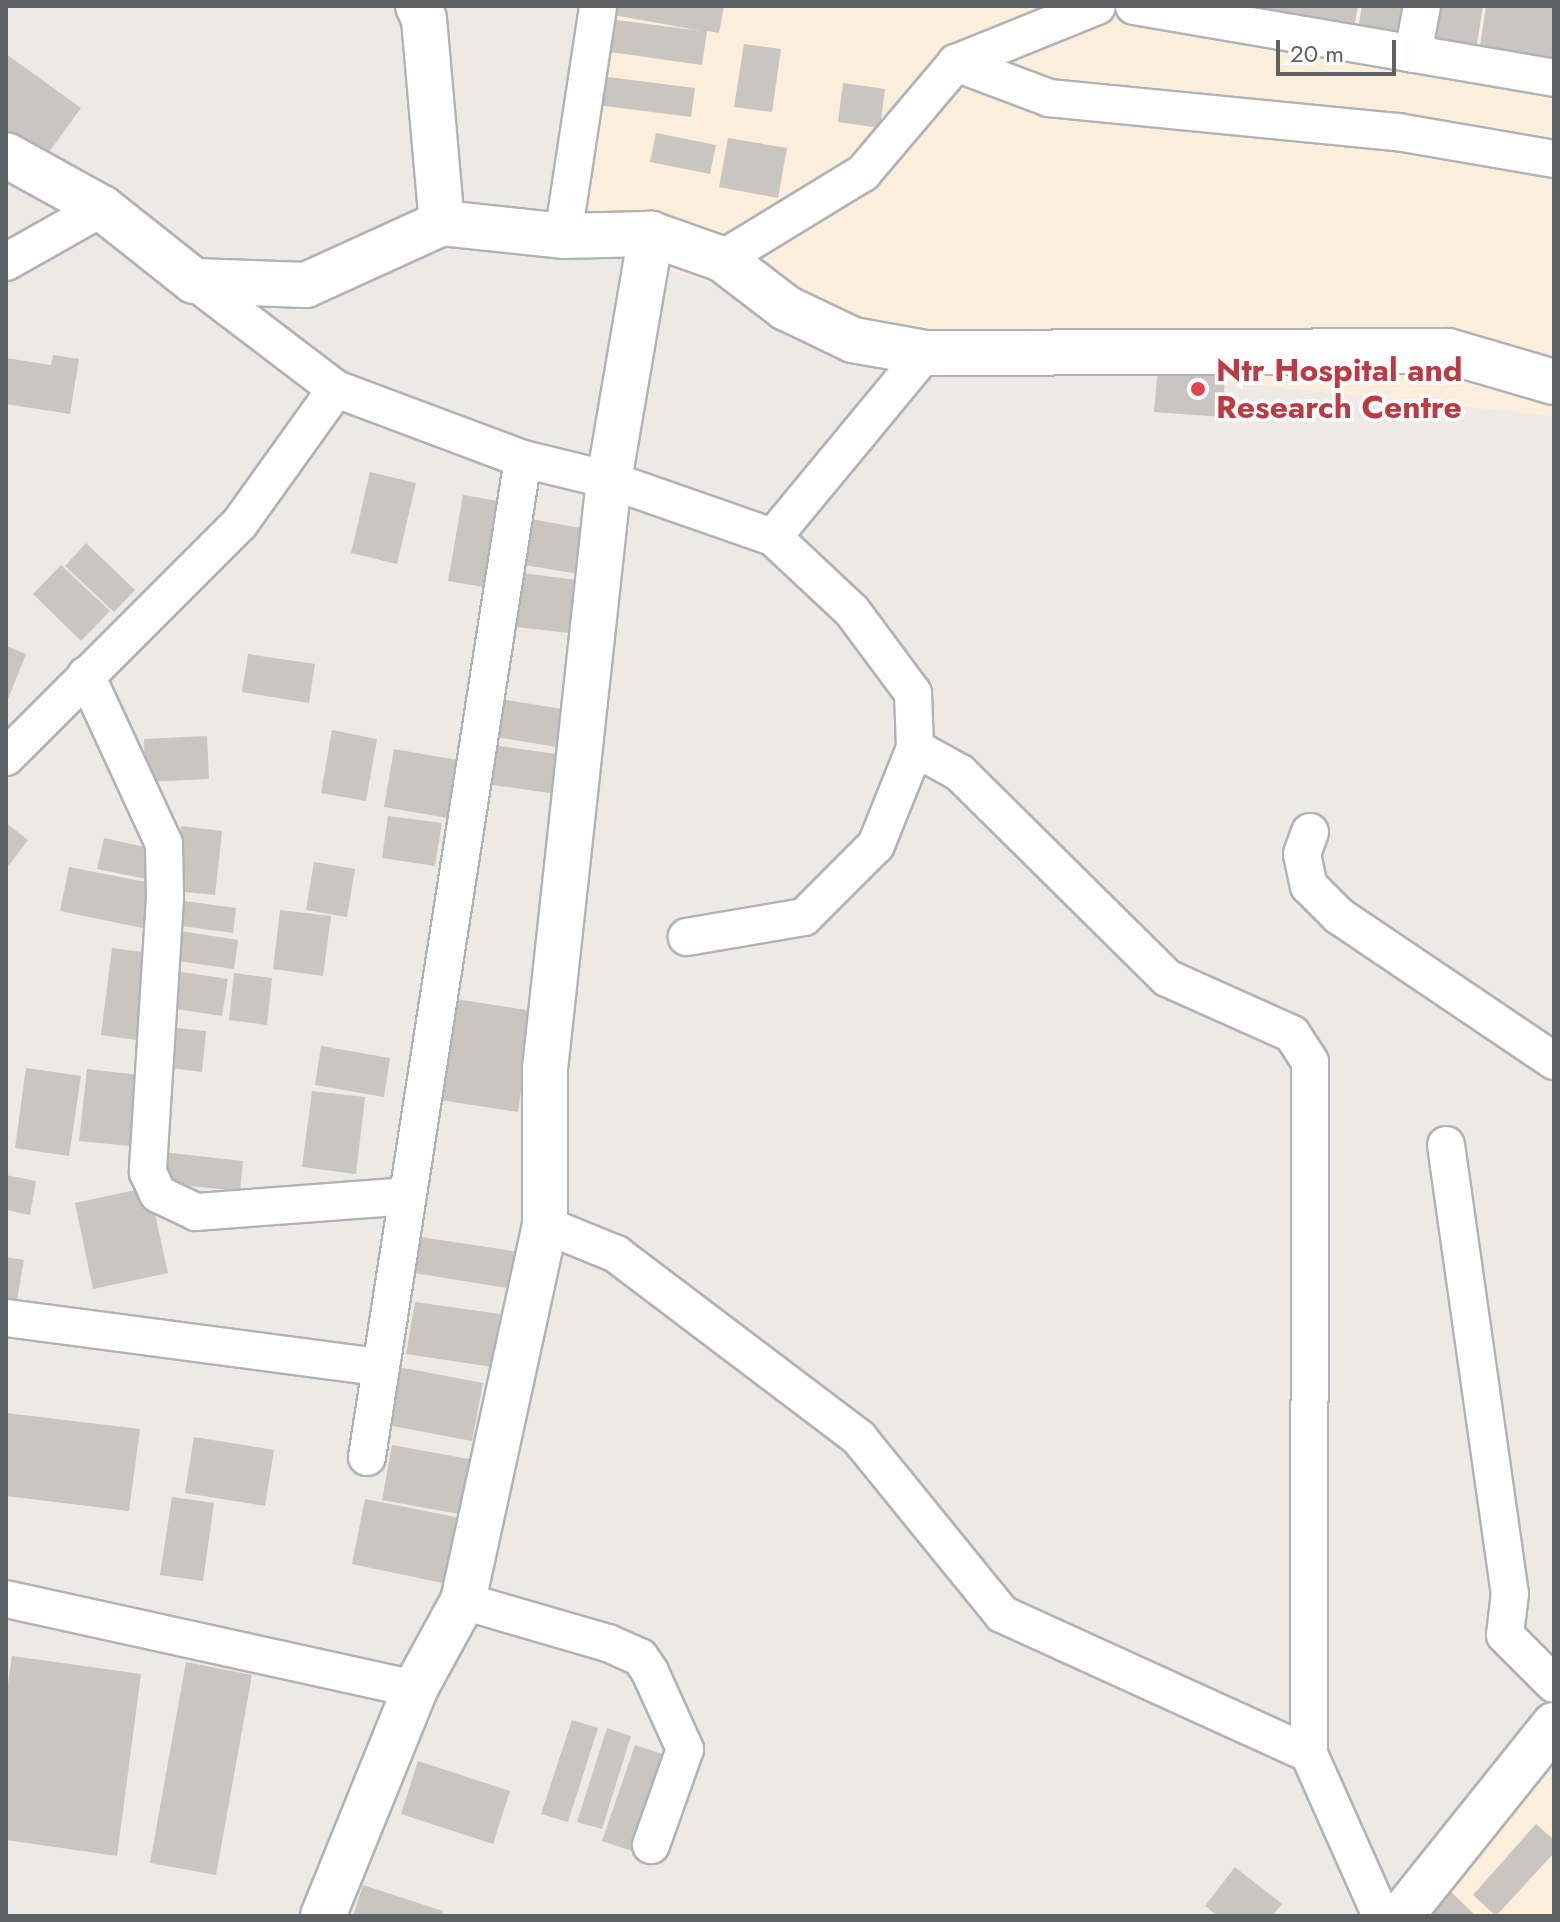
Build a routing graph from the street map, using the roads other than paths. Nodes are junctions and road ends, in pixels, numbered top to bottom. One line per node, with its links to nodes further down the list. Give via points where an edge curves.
1 (418, 6): 12 (street, via 424,19)
2 (598, 6): 14 (street)
3 (1097, 6): 7 (street)
4 (1134, 6): 6 (street)
5 (1422, 6): 6 (street)
6 (1413, 54): 8 (street)
7 (956, 63): 10 (street, via 1049,98 1398,132); 15 (street, via 863,173)
8 (1554, 78)
9 (6, 155): 11 (street)
10 (1554, 159)
11 (102, 208): 16 (street); 17 (street)
12 (442, 223): 14 (street); 17 (street, via 306,285)
13 (651, 234): 14 (street); 15 (street); 22 (street)
14 (563, 236)
15 (722, 259): 18 (street, via 786,308 853,340)
16 (6, 262)
17 (194, 281): 20 (street)
18 (925, 353): 19 (street, via 1448,351); 23 (street)
19 (1554, 382)
20 (336, 389): 21 (street); 24 (street, via 240,523)
21 (523, 459): 22 (street); 31 (street)
22 (609, 480): 23 (street); 32 (street, via 545,1069)
23 (773, 537): 25 (street, via 852,611 913,693)
24 (86, 675): 26 (street); 31 (street, via 164,844 148,1172 158,1194 196,1212)
25 (915, 748): 28 (street, via 876,845 804,917); 41 (street, via 960,773 1167,978 1292,1034 1310,1062)
26 (6, 757)
27 (1310, 832): 29 (street, via 1302,854 1309,886 1339,916)
28 (687, 937)
29 (1554, 1061)
30 (1446, 1145): 38 (street, via 1510,1593 1505,1635)
31 (407, 1196): 34 (street)
32 (545, 1225): 37 (street); 41 (street, via 616,1254 859,1438 1002,1614)
33 (6, 1318): 34 (street)
34 (380, 1367): 35 (street)
35 (367, 1457)
36 (6, 1599): 39 (street)
37 (463, 1601): 39 (street); 42 (street, via 640,1657 685,1749)
38 (1554, 1684)
39 (415, 1689): 43 (street)
40 (1554, 1725): 45 (street)
41 (1309, 1754): 44 (street)
42 (651, 1845)
43 (323, 1916)
44 (1381, 1916)
45 (1401, 1916)

